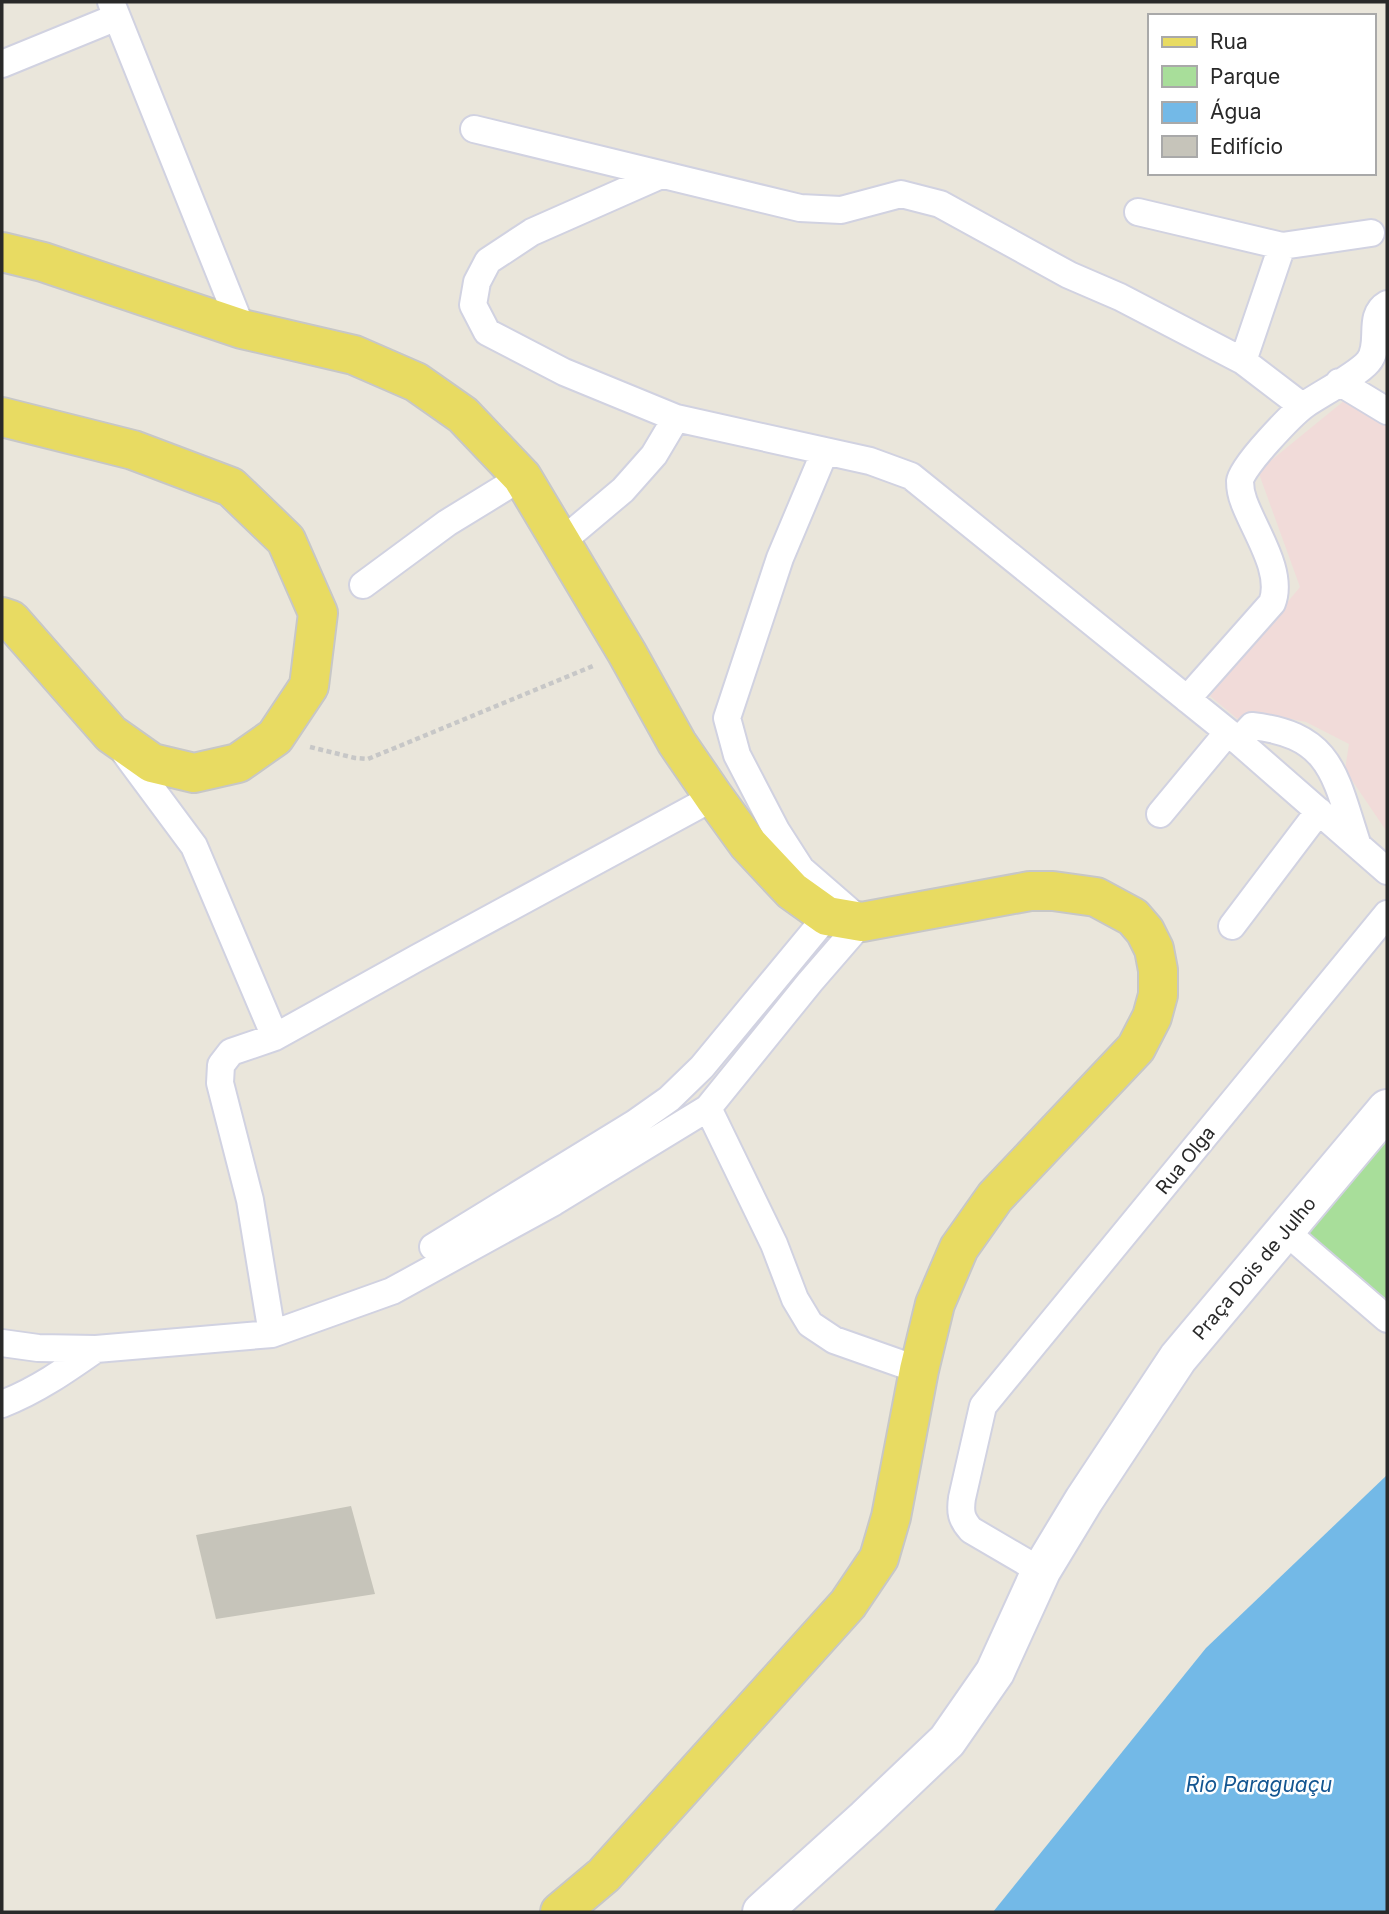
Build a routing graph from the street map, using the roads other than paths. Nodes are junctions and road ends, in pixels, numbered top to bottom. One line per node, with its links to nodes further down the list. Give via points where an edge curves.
1 (114, 9): 2 (street); 10 (street)
2 (2, 64)
3 (474, 129): 4 (street)
4 (661, 175): 11 (street, via 800,208 841,210 901,194 940,204 1069,275); 16 (street, via 532,232 488,261 477,282 473,305 488,332 564,372)
5 (1138, 212): 7 (street)
6 (1371, 233): 7 (street)
7 (1282, 246): 11 (street)
8 (2, 252): 10 (main road)
9 (1387, 304): 12 (street, via 1376,317 1376,350 1368,363)
10 (242, 329): 18 (main road, via 354,355 416,382 463,415)
11 (1243, 361): 13 (street)
12 (1339, 382): 13 (street); 14 (street)
13 (1302, 406): 22 (street, via 1246,465 1240,480 1277,591 1272,603)
14 (1387, 411)
15 (2, 417): 23 (main road, via 133,450 231,487 286,540 318,613 309,686 275,737 238,763 194,773 152,763)
16 (676, 418): 17 (street); 19 (street, via 654,455 623,490)
17 (825, 451): 22 (street, via 911,476); 31 (street, via 780,558 727,718 737,755 776,830 801,869)
18 (522, 477): 19 (main road); 20 (street, via 447,523)
19 (560, 543): 25 (main road, via 677,743)
20 (363, 585)
21 (2, 617): 23 (main road, via 11,620)
22 (1187, 699): 24 (street)
23 (111, 734): 33 (street, via 194,846)
24 (1233, 737): 26 (street); 27 (street); 28 (street, via 1252,726 1291,733 1314,747 1330,767)
25 (714, 797): 31 (main road, via 748,844 792,891); 33 (street)
26 (1319, 811): 28 (street); 32 (street)
27 (1160, 814)
28 (1358, 845): 29 (street)
29 (1387, 871)
30 (1387, 914): 44 (street, Rua Olga, via 983,1406 962,1498 963,1521)
31 (845, 919): 34 (street, via 810,982); 37 (street, via 669,1099); 42 (main road, via 1030,891 1075,893 1096,897 1133,916 1146,930 1158,970 1152,1017 1136,1048 995,1197 959,1248 935,1304)
32 (1232, 926)
33 (275, 1037): 39 (street, via 232,1052 220,1065 220,1083 250,1200)
34 (708, 1108): 39 (street, via 554,1202 392,1291); 42 (street, via 810,1324 834,1340)
35 (1387, 1109): 36 (street, Praça Dois de Julho)
36 (1285, 1231): 38 (street); 44 (street, Praça Dois de Julho, via 1178,1358)
37 (433, 1247)
38 (1387, 1319)
39 (272, 1335): 41 (street)
40 (2, 1343): 41 (street)
41 (96, 1349): 43 (street)
42 (919, 1370): 45 (main road, via 891,1517 871,1570 848,1604 613,1866)
43 (2, 1404)
44 (1041, 1571): 46 (street, Praça Dois de Julho, via 995,1672 947,1741)
45 (560, 1912)
46 (762, 1912)

